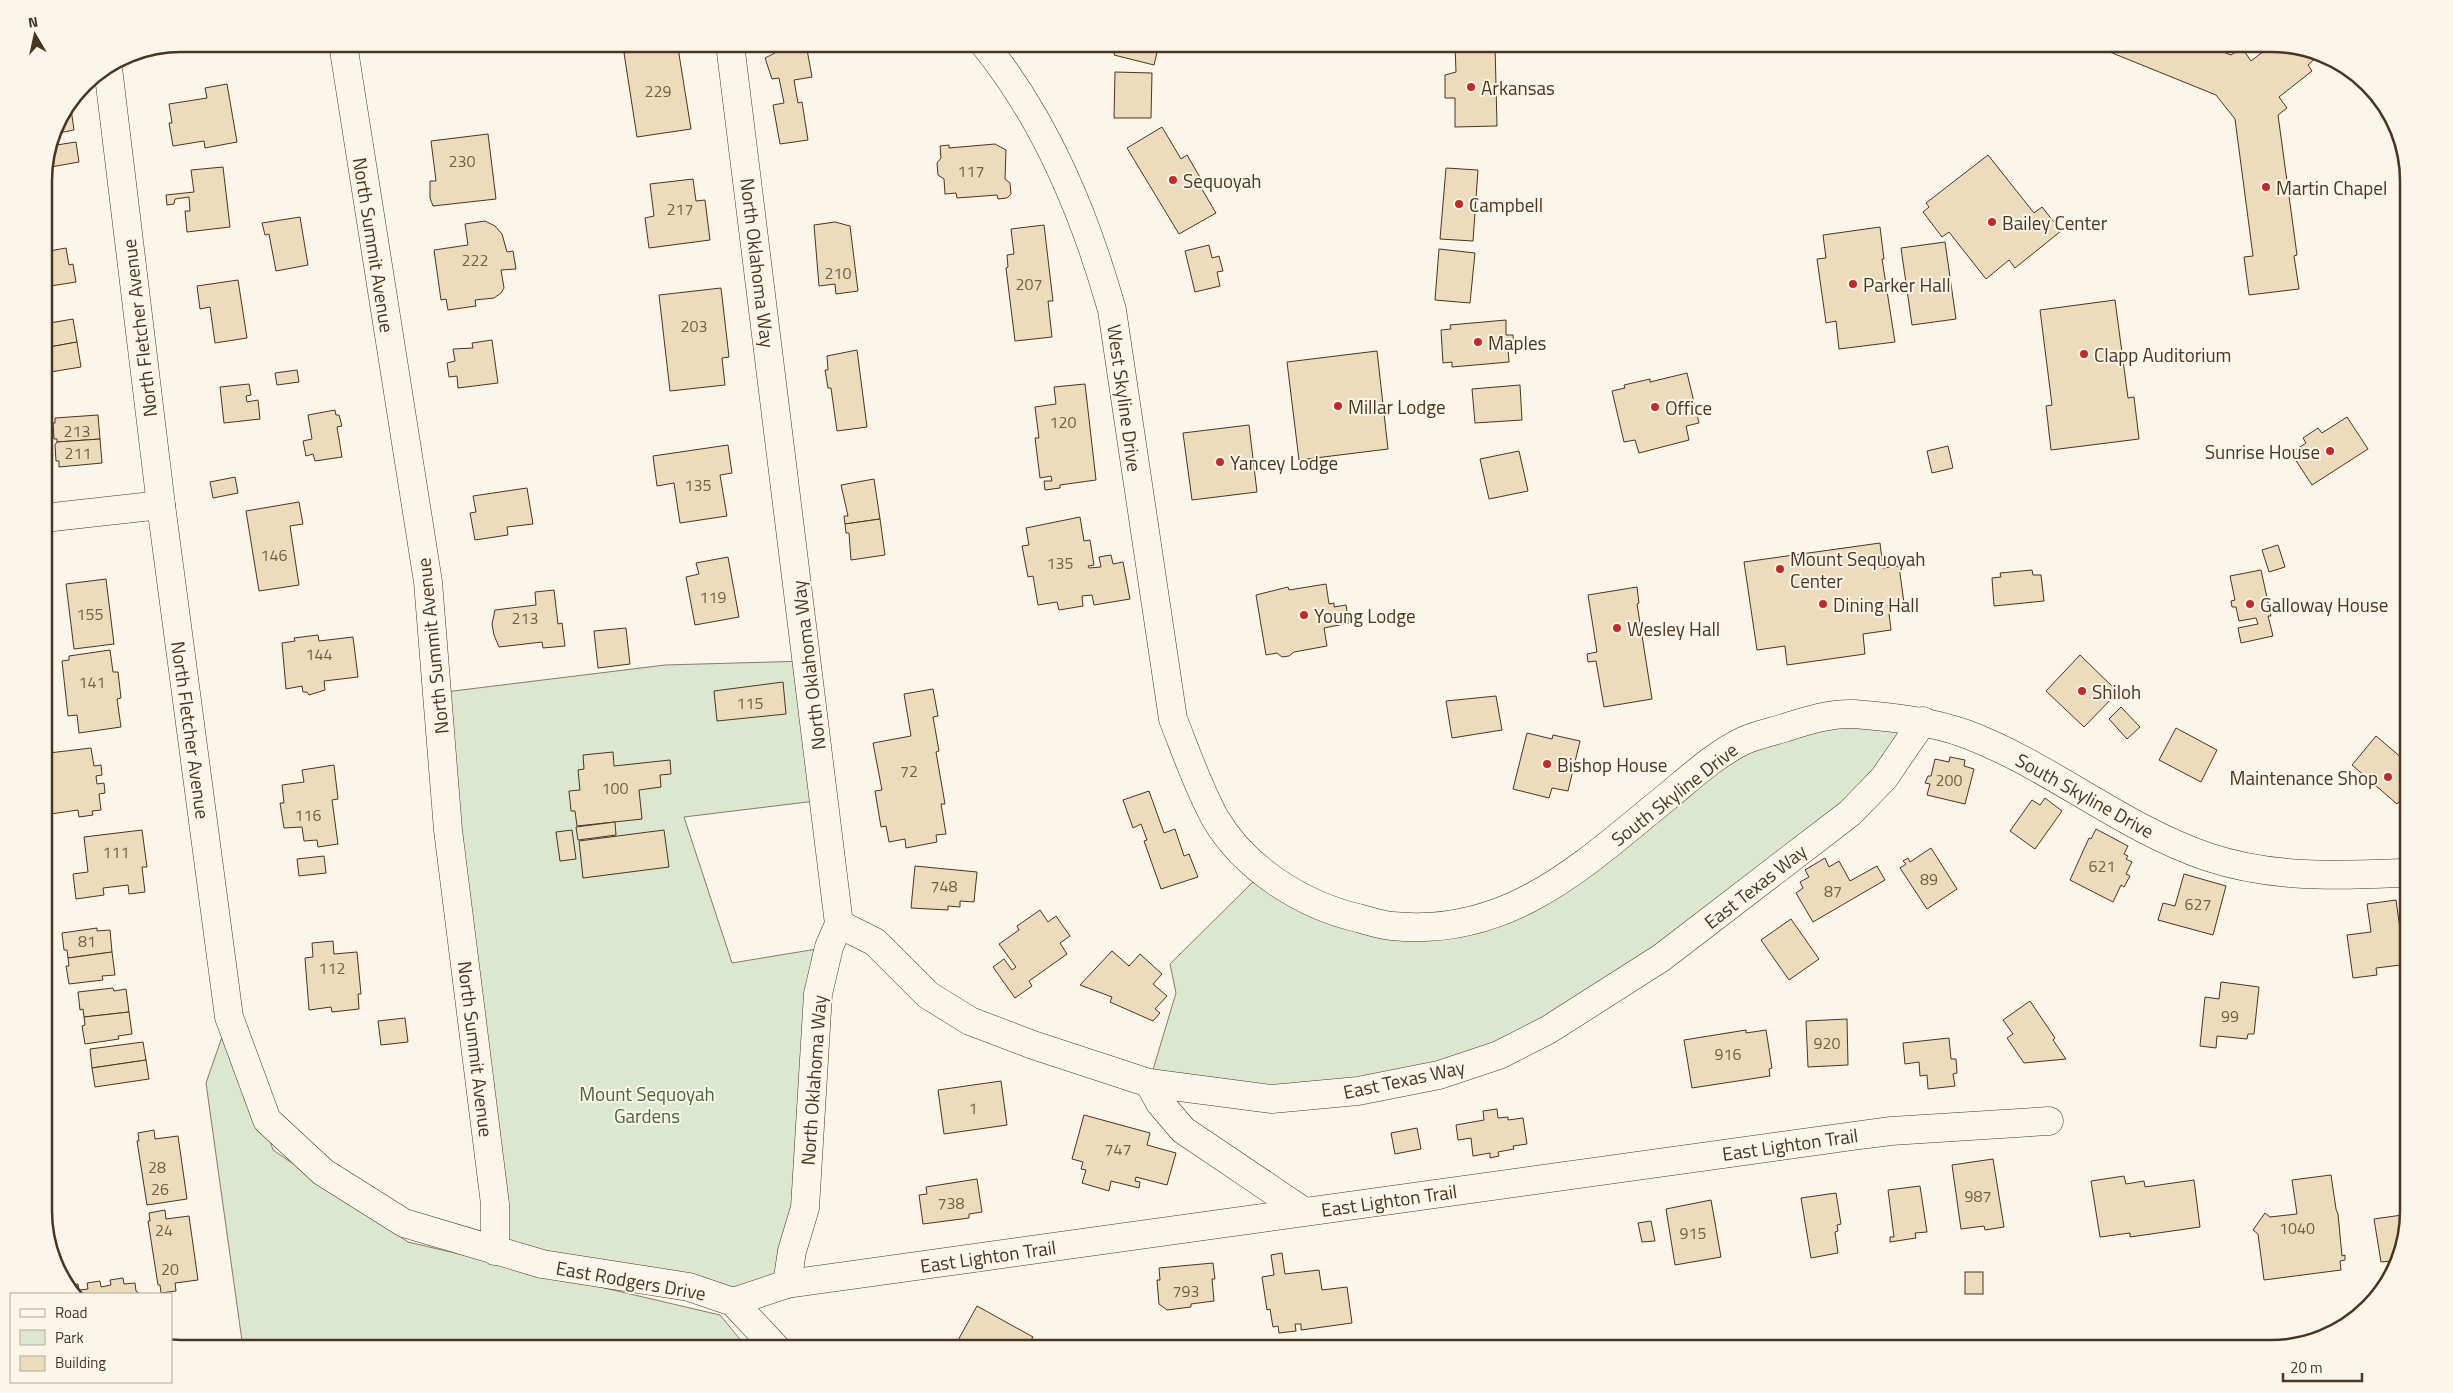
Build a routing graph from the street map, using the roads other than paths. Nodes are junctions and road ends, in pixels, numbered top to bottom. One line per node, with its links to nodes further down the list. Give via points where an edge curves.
1 (344, 53): 14 (street, North Summit Avenue, via 428,582 448,830 495,1204)
2 (731, 53): 10 (street, North Oklahoma Way)
3 (990, 53): 8 (street, West Skyline Drive, via 1026,105 1052,151 1076,201 1099,263 1112,310 1173,719)
4 (109, 75): 5 (street, North Fletcher Avenue)
5 (161, 505): 6 (street); 14 (street, North Fletcher Avenue, via 229,1017 267,1120 323,1172 404,1223)
6 (53, 517)
7 (1923, 721): 8 (street, South Skyline Drive, via 1848,714 1812,719 1742,741 1698,771 1572,874 1540,894 1491,916 1447,926 1392,926 1337,913 1288,889 1243,856 1216,820); 9 (street, South Skyline Drive, via 1964,733 2000,749 2149,832 2209,857 2267,871 2330,876); 11 (street, East Texas Way, via 1884,778 1850,812 1661,958 1548,1030 1499,1055 1439,1075 1358,1091 1272,1099)
8 (1195, 776)
9 (2400, 873)
10 (839, 924): 11 (street, East Texas Way, via 875,942 928,995 970,1021); 15 (street, North Oklahoma Way, via 829,947 818,994 805,1208 792,1251)
11 (1149, 1083): 13 (street, via 1160,1103 1183,1130)
12 (2049, 1121): 13 (street, East Lighton Trail, via 1891,1131)
13 (1303, 1211): 15 (street, East Lighton Trail)
14 (495, 1251): 16 (street, East Rodgers Drive, via 542,1264 689,1287)
15 (788, 1284): 16 (street, East Lighton Trail)
16 (733, 1302): 17 (street, East Rodgers Drive)
17 (769, 1340)

